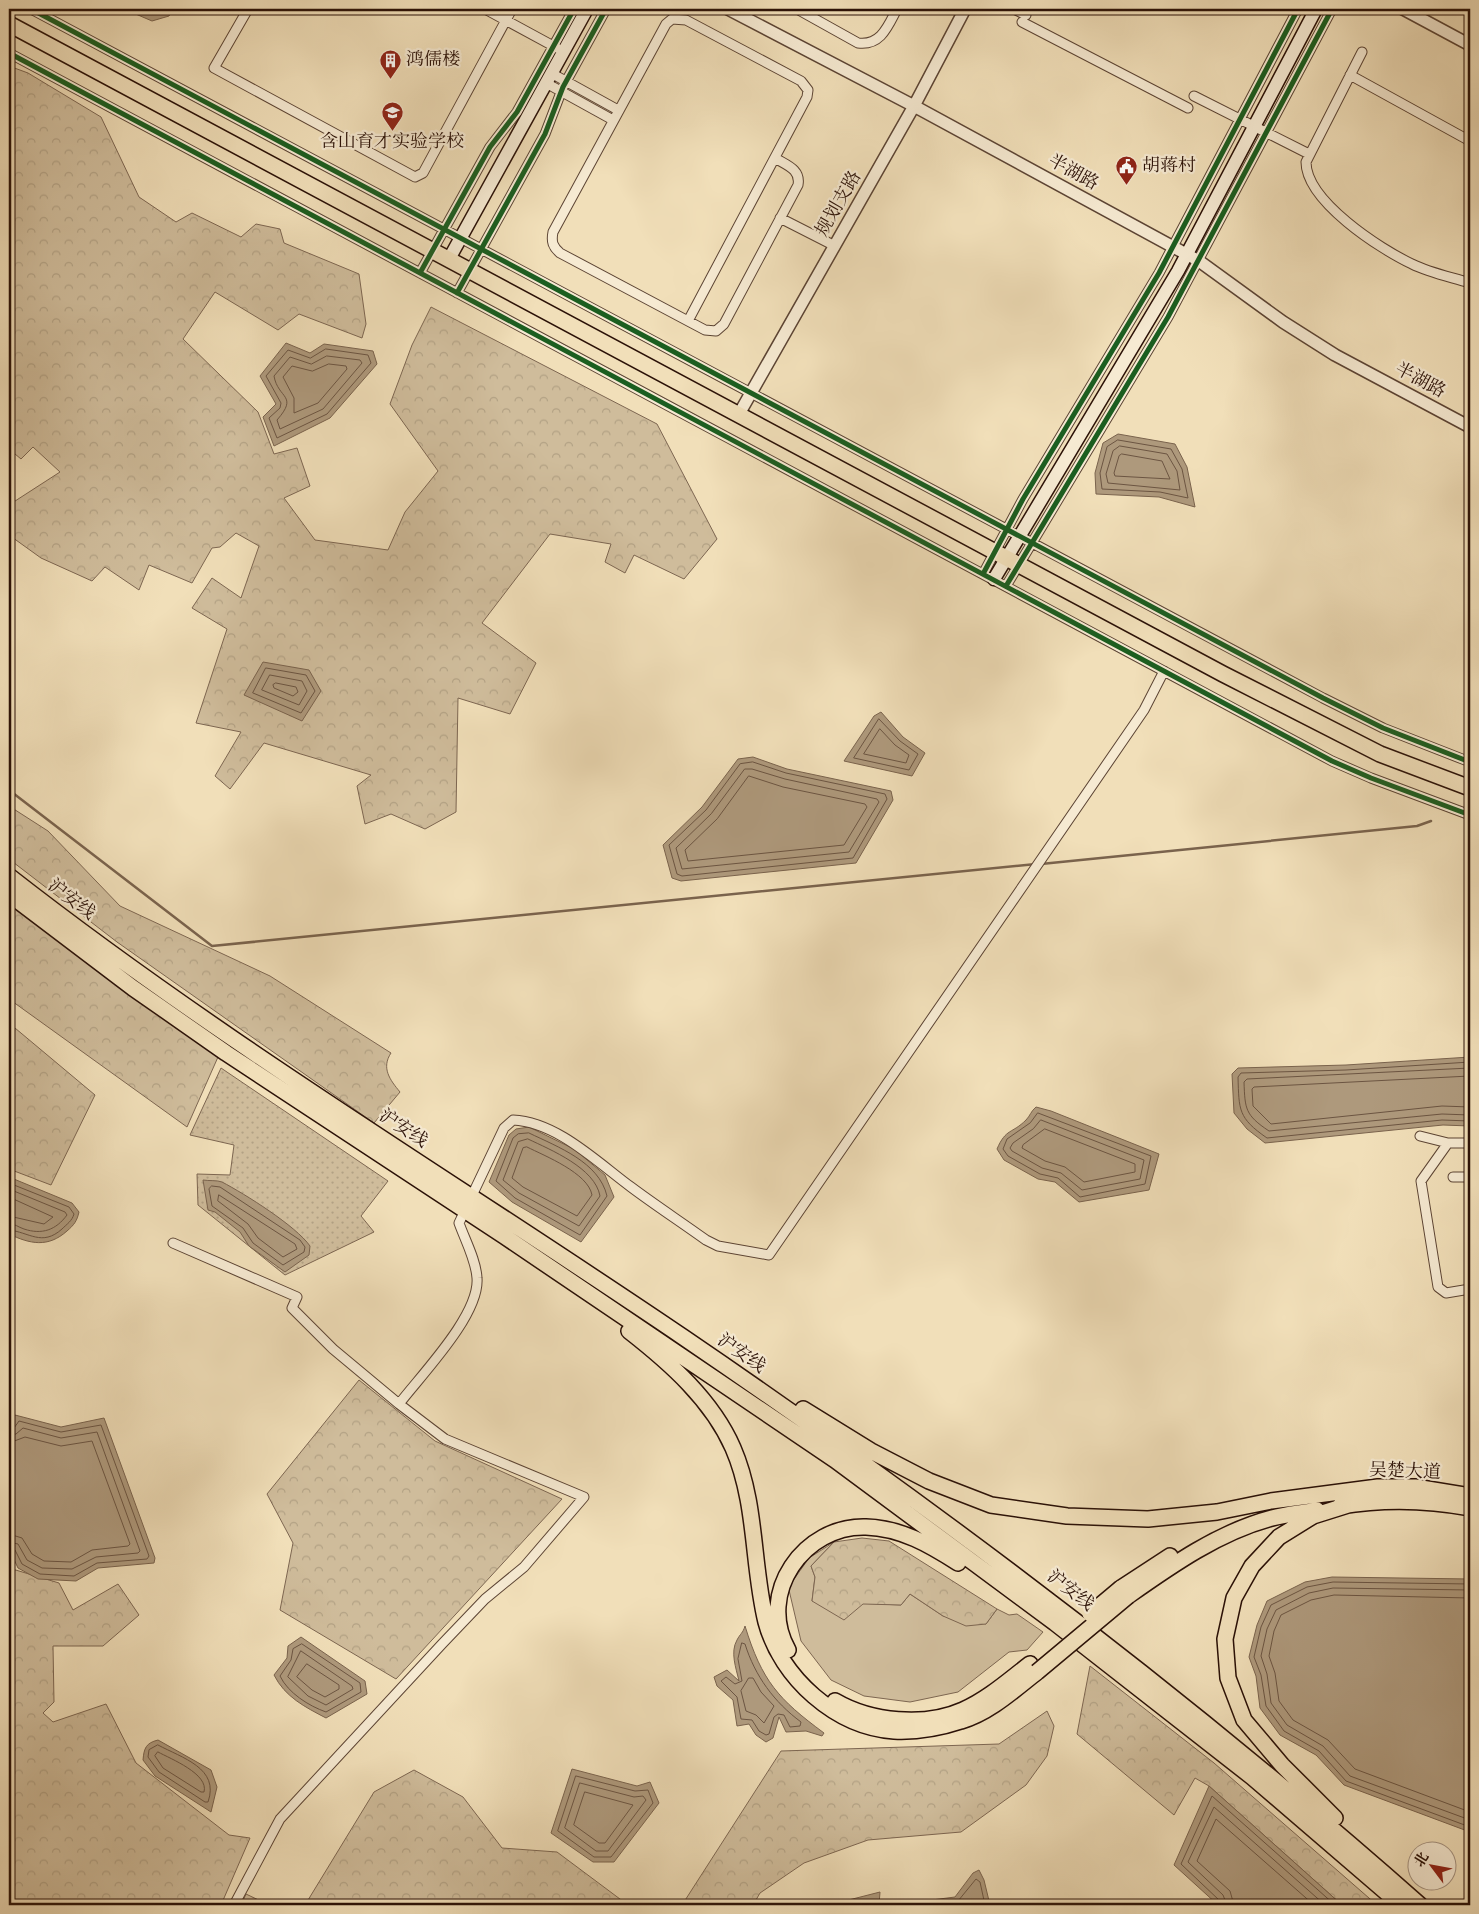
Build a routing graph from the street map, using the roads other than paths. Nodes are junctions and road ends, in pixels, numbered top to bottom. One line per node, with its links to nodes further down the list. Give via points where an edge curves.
1 (32, 9): 37 (street)
2 (248, 9): 17 (street, via 214,68 415,177 423,173)
3 (485, 9): 17 (street)
4 (512, 9): 17 (street)
5 (574, 9): 37 (street, via 517,112 490,147)
6 (587, 9): 20 (main road)
7 (606, 9): 25 (street)
8 (728, 9): 28 (street, 半湖路)
9 (797, 9): 10 (street, via 858,43 866,44 883,35)
10 (897, 9)
11 (965, 9): 28 (street, 规划支路)
12 (1014, 9): 29 (street, via 1024,18)
13 (1298, 9): 40 (street)
14 (1316, 9): 32 (main road)
15 (1332, 9): 45 (street)
16 (1403, 9): 19 (street)
17 (506, 20): 20 (street)
18 (9, 24): 42 (main road)
19 (1470, 44)
20 (563, 51): 24 (main road)
21 (1362, 52): 23 (street)
22 (9, 53): 47 (street)
23 (1350, 76): 33 (street); 34 (street)
24 (548, 78): 25 (street); 26 (street); 38 (main road)
25 (566, 82): 26 (street); 30 (street)
26 (562, 91): 31 (street); 41 (street, via 545,134)
27 (1194, 96): 32 (street)
28 (914, 106): 39 (street, 规划支路); 40 (street, 半湖路)
29 (1188, 108)
30 (618, 110): 31 (street); 35 (street, via 661,28 672,19 686,20 806,85 808,97)
31 (613, 120): 50 (street, via 552,232 552,245 560,253)
32 (1253, 126): 34 (street); 43 (main road)
33 (1470, 141)
34 (1309, 154): 48 (street, via 1306,168 1313,186 1328,204 1359,230 1414,265)
35 (774, 158): 36 (street, via 794,170 799,179); 50 (street)
36 (780, 218): 39 (street); 50 (street, via 720,328 710,332)
37 (445, 229): 38 (street); 42 (street)
38 (460, 237): 41 (street); 44 (main road)
39 (835, 246): 51 (street, 规划支路)
40 (1173, 247): 43 (street, 半湖路); 54 (street)
41 (482, 249): 46 (street); 51 (street)
42 (433, 250): 44 (main road); 47 (street)
43 (1187, 254): 45 (street, 半湖路); 55 (main road)
44 (449, 259): 46 (main road)
45 (1199, 261): 53 (street, 半湖路, via 1335,355); 56 (street)
46 (470, 270): 49 (street); 52 (main road)
47 (420, 273): 49 (street)
48 (1470, 283)
49 (457, 293): 58 (street)
50 (688, 321)
51 (752, 393): 52 (street, 规划支路); 54 (street)
52 (739, 414): 57 (main road)
53 (1470, 427)
54 (1007, 529): 55 (street); 57 (street)
55 (1019, 536): 56 (street); 57 (main road)
56 (1032, 542): 57 (street); 61 (street, via 1383,728)
57 (1007, 558): 58 (main road); 59 (street); 62 (main road, via 1313,721 1380,754)
58 (988, 576): 59 (street)
59 (1006, 586): 60 (street)
60 (1164, 671): 63 (street, via 1332,761); 71 (street, via 1144,710 769,1255 718,1246 706,1240 578,1146 527,1121 513,1120 504,1128)
61 (1470, 762)
62 (1470, 788)
63 (1470, 815)
64 (9, 876): 71 (main road, 沪安线, via 141,975)
65 (9, 894): 71 (main road, 沪安线, via 133,988 226,1053)
66 (1420, 1136): 67 (street)
67 (1448, 1143): 68 (street); 74 (street, via 1421,1181 1438,1287 1446,1293)
68 (1470, 1143)
69 (1470, 1176): 70 (street)
70 (1453, 1177)
71 (468, 1203): 72 (main road, 沪安线); 75 (main road, 沪安线); 76 (street, via 459,1223 477,1270 475,1294 458,1330)
72 (504, 1236): 80 (main road, 沪安线, via 835,1460); 81 (main road, via 644,1343 682,1376 709,1407 733,1448 749,1497 758,1579 767,1624 790,1671 810,1693 834,1711 863,1724 894,1731 927,1730 963,1721 996,1703)
73 (173, 1243): 76 (street, via 297,1296 292,1308 333,1349)
74 (1470, 1289)
75 (686, 1339): 78 (main road, via 871,1451 929,1481 991,1505 1068,1516 1148,1518); 84 (main road, 沪安线, via 997,1560 1139,1668 1324,1820)
76 (399, 1404): 82 (street, via 445,1439 584,1497 524,1567 485,1600 442,1644 280,1819)
77 (1470, 1496): 78 (main road, 吴楚大道, via 1415,1487 1378,1487)
78 (1344, 1499): 79 (main road, 吴楚大道); 81 (main road, bridge, via 1237,1530 1193,1553 1124,1592); 85 (main road, via 1279,1537 1252,1566 1234,1598 1225,1639 1228,1678 1244,1720 1282,1765)
79 (1470, 1508)
80 (1055, 1623): 81 (main road, via 926,1542 897,1532 866,1527 838,1531 814,1541 794,1561 778,1596 778,1622 784,1643 796,1663 815,1686 838,1702 864,1713 899,1720 930,1718 962,1710); 83 (main road, 沪安线, via 1252,1777)
81 (1033, 1668)
82 (234, 1905)
83 (1401, 1905)
84 (1420, 1905)
85 (1425, 1905)

